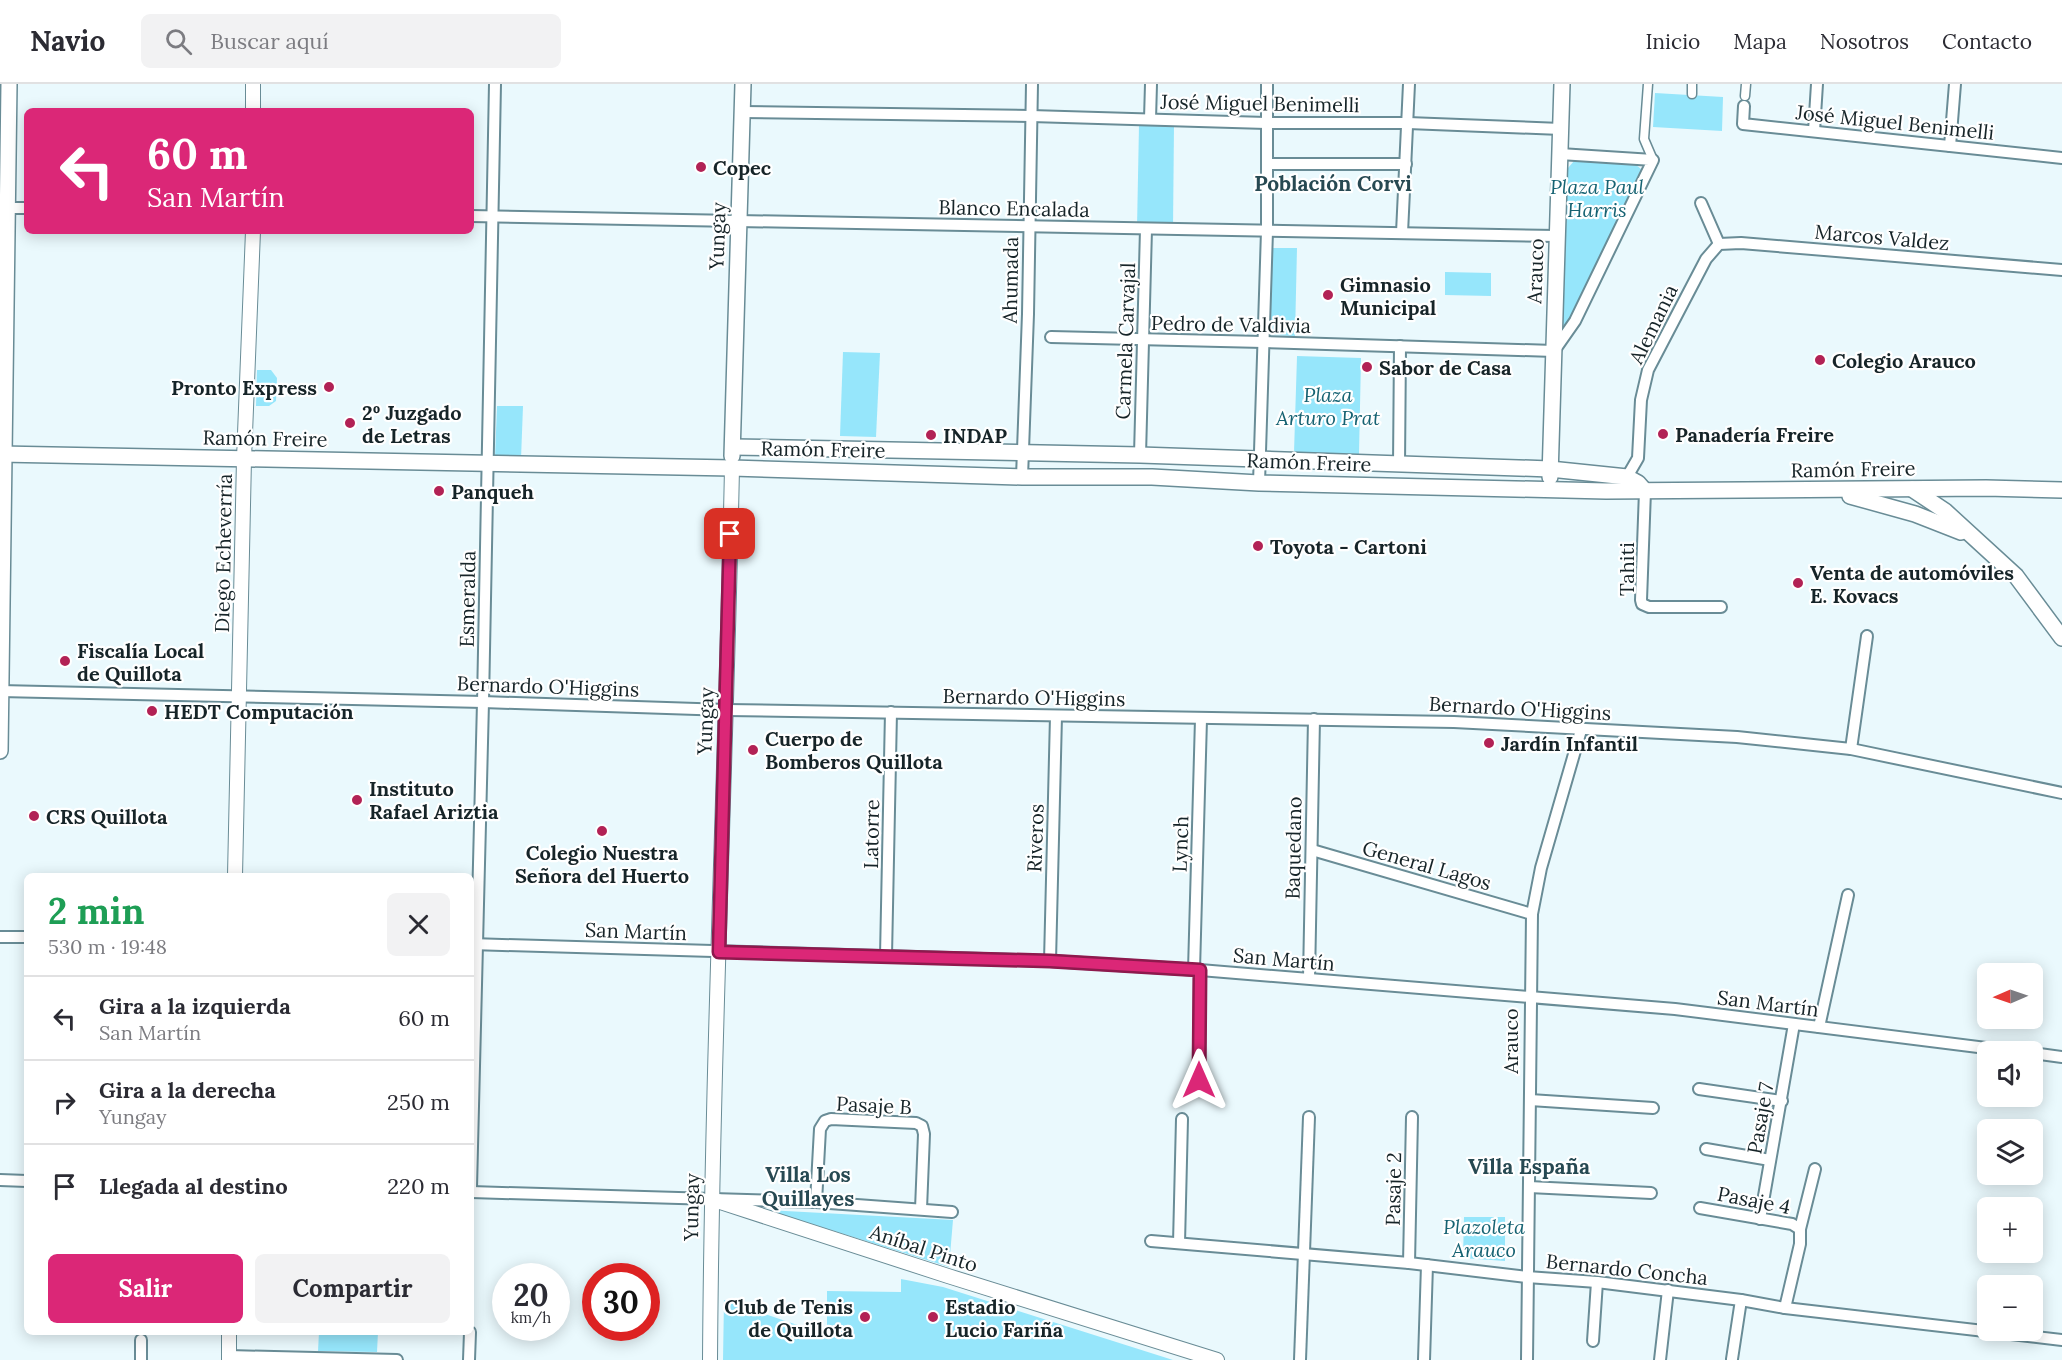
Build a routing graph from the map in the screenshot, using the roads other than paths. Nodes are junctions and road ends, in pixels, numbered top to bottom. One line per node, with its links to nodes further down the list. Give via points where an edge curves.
1 (9, 84): 32 (main road)
2 (253, 84): 17 (street)
3 (495, 84): 35 (street, Esmeralda)
4 (743, 84): 18 (main road, Yungay)
5 (1032, 84): 19 (street, Ahumada)
6 (1151, 84): 20 (street)
7 (1267, 84): 21 (street)
8 (1409, 84): 22 (street)
9 (1562, 84): 23 (main road, Arauco)
10 (1648, 84): 28 (street, via 1644,139)
11 (1692, 84): 15 (street)
12 (1746, 84): 16 (street)
13 (1817, 84): 24 (street)
14 (1955, 84): 25 (street)
15 (1692, 94)
16 (1744, 101): 24 (street, José Miguel Benimelli, via 1743,123)
17 (253, 108)
18 (742, 112): 19 (street, José Miguel Benimelli); 36 (main road, Yungay)
19 (1031, 116): 20 (street, José Miguel Benimelli); 37 (street, Ahumada)
20 (1150, 119): 21 (street, José Miguel Benimelli)
21 (1266, 123): 22 (street, José Miguel Benimelli); 29 (street)
22 (1408, 123): 23 (street, José Miguel Benimelli); 30 (street)
23 (1561, 129): 26 (main road, Arauco)
24 (1814, 130): 25 (street, José Miguel Benimelli)
25 (1950, 146): 27 (street, José Miguel Benimelli)
26 (1560, 154): 28 (street); 42 (main road, Arauco)
27 (2062, 158)
28 (1653, 160): 49 (street, via 1575,321)
29 (1267, 164): 30 (street); 39 (street)
30 (1406, 164): 40 (street)
31 (1701, 203): 43 (street)
32 (3, 208): 33 (street); 52 (main road)
33 (24, 208)
34 (474, 216): 35 (street, Blanco Encalada)
35 (493, 217): 36 (street, Blanco Encalada); 56 (street, Esmeralda)
36 (739, 221): 37 (street, Blanco Encalada); 50 (main road, Yungay)
37 (1029, 226): 38 (street, Blanco Encalada); 51 (street, Ahumada)
38 (1146, 229): 39 (street, Blanco Encalada); 46 (street, Carmela Carvajal)
39 (1267, 231): 40 (street, Blanco Encalada); 47 (street)
40 (1402, 233): 42 (street, Blanco Encalada)
41 (253, 234): 54 (street, Diego Echeverría)
42 (1557, 236): 49 (main road, Arauco)
43 (1719, 244): 44 (street, Marcos Valdez); 61 (street, Alemania, via 1706,259 1648,370 1641,400 1638,458)
44 (2062, 270)
45 (1051, 337): 46 (street, Pedro de Valdivia)
46 (1144, 340): 47 (street, Pedro de Valdivia); 53 (street, Carmela Carvajal)
47 (1263, 342): 48 (street, Pedro de Valdivia); 55 (street)
48 (1400, 346): 49 (street, Pedro de Valdivia); 57 (street)
49 (1554, 351): 59 (main road, Arauco)
50 (733, 447): 51 (main road, Ramón Freire); 58 (main road, Yungay)
51 (1023, 453): 53 (main road, Ramón Freire); 60 (street, Ahumada)
52 (1, 454): 54 (main road, Ramón Freire); 75 (main road)
53 (1140, 455): 55 (main road, Ramón Freire)
54 (244, 459): 56 (main road, Ramón Freire); 76 (street, Diego Echeverría)
55 (1259, 459): 57 (main road, Ramón Freire); 62 (street)
56 (487, 464): 58 (main road, Ramón Freire); 77 (street, Esmeralda)
57 (1400, 465): 59 (main road, Ramón Freire)
58 (732, 468): 60 (main road, Ramón Freire); 78 (street, Yungay)
59 (1550, 469): 61 (main road, Ramón Freire); 64 (main road, Arauco)
60 (1022, 477): 62 (main road, Ramón Freire, via 1152,477)
61 (1627, 477): 68 (main road); 69 (main road)
62 (1259, 483): 64 (main road, Ramón Freire)
63 (1953, 488): 65 (main road, Ramón Freire); 67 (main road, Ramón Freire); 70 (main road)
64 (1550, 489): 68 (main road, Ramón Freire)
65 (1912, 489): 66 (main road, Ramón Freire); 70 (main road)
66 (1817, 490): 69 (main road, Ramón Freire); 71 (main road, via 1895,508)
67 (2062, 490)
68 (1606, 491): 69 (main road, Ramón Freire)
69 (1645, 491): 72 (street, Tahiti, via 1642,604)
70 (1945, 511): 71 (main road)
71 (1975, 538): 74 (main road, via 2016,576)
72 (1721, 607)
73 (1867, 636): 84 (street)
74 (2062, 638)
75 (1, 691): 76 (street, Bernardo O'Higgins); 85 (main road)
76 (240, 696): 77 (street, Bernardo O'Higgins); 88 (street, Diego Echeverría)
77 (483, 702): 78 (street, Bernardo O'Higgins); 93 (street, Esmeralda)
78 (727, 710): 79 (street, Bernardo O'Higgins); 94 (street, Yungay)
79 (891, 712): 80 (street, Bernardo O'Higgins); 95 (street, Latorre)
80 (1056, 716): 81 (street, Bernardo O'Higgins); 96 (street, Riveros)
81 (1201, 719): 82 (street, Bernardo O'Higgins); 97 (street, Lynch)
82 (1314, 719): 83 (street, Bernardo O'Higgins); 87 (street, Baquedano)
83 (1581, 730): 84 (street, Bernardo O'Higgins, via 1737,737); 90 (street, Arauco, via 1541,868)
84 (1851, 748): 86 (street, Bernardo O'Higgins)
85 (0, 751)
86 (2062, 793)
87 (1312, 850): 90 (street, General Lagos); 98 (street, Baquedano)
88 (235, 873)
89 (1848, 895): 101 (street)
90 (1532, 915): 99 (street, Arauco)
91 (0, 937): 92 (street)
92 (24, 937)
93 (474, 944): 94 (street, San Martín)
94 (719, 952): 95 (street, San Martín); 121 (street, Yungay)
95 (886, 956): 96 (street, San Martín)
96 (1050, 961): 97 (street, San Martín)
97 (1197, 970): 98 (street, San Martín); 105 (street, Lynch)
98 (1309, 978): 99 (street, San Martín)
99 (1531, 998): 100 (street, San Martín, via 1675,1009); 107 (street, Arauco)
100 (1794, 1024): 101 (street, San Martín); 108 (street, Pasaje 7)
101 (1819, 1027): 102 (street, San Martín)
102 (1977, 1047)
103 (2043, 1054): 104 (street)
104 (2062, 1057)
105 (1199, 1080)
106 (1699, 1089): 108 (street)
107 (1530, 1100): 109 (street); 118 (street, Arauco)
108 (1782, 1101): 114 (street, Pasaje 7)
109 (1653, 1108)
110 (1309, 1117): 130 (street)
111 (1412, 1117): 131 (street, Pasaje 2)
112 (1182, 1119): 129 (street)
113 (1706, 1149): 114 (street)
114 (1770, 1160): 126 (street, Pasaje 7)
115 (1815, 1169): 127 (street)
116 (0, 1180): 117 (street)
117 (24, 1181)
118 (1529, 1187): 120 (street); 133 (street, Arauco)
119 (474, 1192): 121 (street, Aníbal Pinto)
120 (1651, 1193)
121 (711, 1199): 122 (street); 148 (street, Yungay); 149 (street, Aníbal Pinto)
122 (816, 1202): 124 (street); 124 (street, Pasaje B, via 820,1129 825,1121 916,1123 922,1126 924,1134)
123 (1700, 1208): 126 (street, Pasaje 4)
124 (921, 1209): 125 (street)
125 (952, 1212)
126 (1760, 1219): 127 (street, Pasaje 4)
127 (1800, 1229): 137 (street)
128 (1151, 1241): 129 (street, Bernardo Concha)
129 (1179, 1243): 130 (street, Bernardo Concha)
130 (1303, 1253): 131 (street, Bernardo Concha); 150 (street)
131 (1409, 1263): 132 (street, Bernardo Concha)
132 (1427, 1265): 133 (street, Bernardo Concha); 151 (street)
133 (1527, 1277): 134 (street, Bernardo Concha); 152 (street, Arauco)
134 (1596, 1282): 135 (street, Bernardo Concha); 141 (street)
135 (1668, 1290): 136 (street, Bernardo Concha); 153 (street)
136 (1741, 1300): 137 (street, Bernardo Concha); 144 (street)
137 (1785, 1308): 142 (street, Bernardo Concha)
138 (229, 1335): 143 (street)
139 (470, 1335): 147 (street)
140 (141, 1340): 145 (street)
141 (1593, 1341)
142 (2062, 1341)
143 (229, 1358): 146 (street)
144 (1732, 1359)
145 (141, 1360)
146 (398, 1360)
147 (469, 1360)
148 (710, 1360)
149 (1217, 1360)
150 (1300, 1360)
151 (1424, 1360)
152 (1527, 1360)
153 (1660, 1360)

